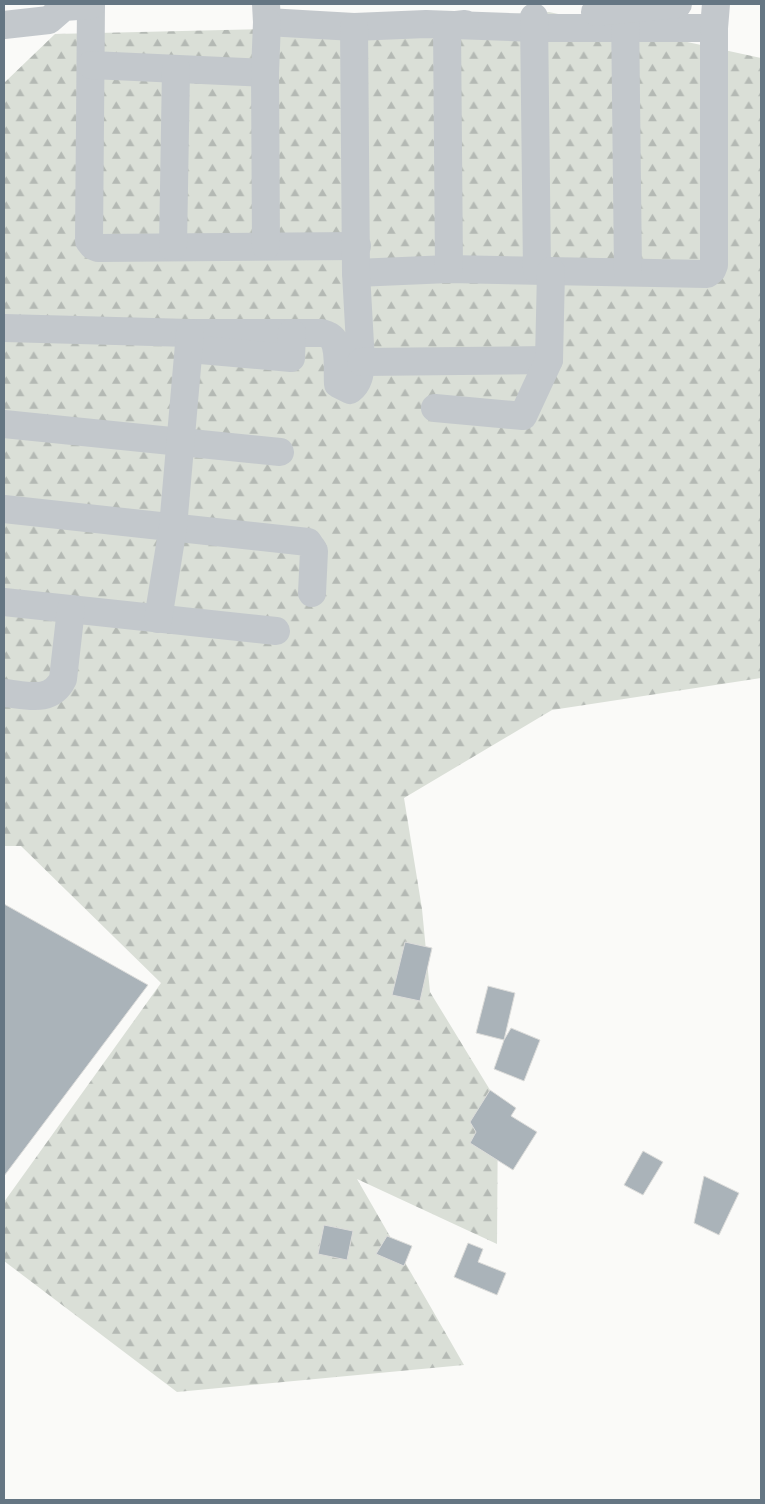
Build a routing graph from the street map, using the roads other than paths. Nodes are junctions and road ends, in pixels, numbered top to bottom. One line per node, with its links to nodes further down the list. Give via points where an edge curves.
1 (678, 4): 6 (street)
2 (91, 13): 8 (street, via 64,7 49,20); 10 (street)
3 (266, 13): 9 (street); 12 (street)
4 (715, 16): 6 (street); 18 (street, via 714,265 707,274)
5 (433, 18): 7 (street); 9 (street); 16 (street)
6 (625, 18): 7 (street); 18 (street)
7 (535, 23): 17 (street)
8 (4, 25)
9 (354, 27): 15 (street)
10 (91, 65): 11 (street); 14 (street, via 89,242 98,248)
11 (176, 69): 12 (street); 14 (street)
12 (265, 73): 13 (street)
13 (266, 246): 14 (street); 15 (street)
14 (173, 247)
15 (357, 260): 16 (street); 22 (street)
16 (449, 268): 17 (street)
17 (544, 270): 18 (street); 21 (street)
18 (628, 272)
19 (4, 328): 20 (street)
20 (190, 341): 22 (street, via 291,358 292,333 322,333 334,340 338,384 350,390 356,385); 25 (street)
21 (549, 360): 22 (street); 23 (street, via 523,416)
22 (361, 362)
23 (435, 408)
24 (4, 424): 25 (street)
25 (182, 442): 26 (street); 28 (street)
26 (280, 452)
27 (4, 509): 28 (street)
28 (173, 527): 29 (street, via 308,542 314,551); 32 (street)
29 (312, 593)
30 (4, 602): 31 (street)
31 (71, 609): 32 (street); 34 (street, via 63,680 59,687 41,697)
32 (158, 619): 33 (street)
33 (276, 631)
34 (4, 693)

